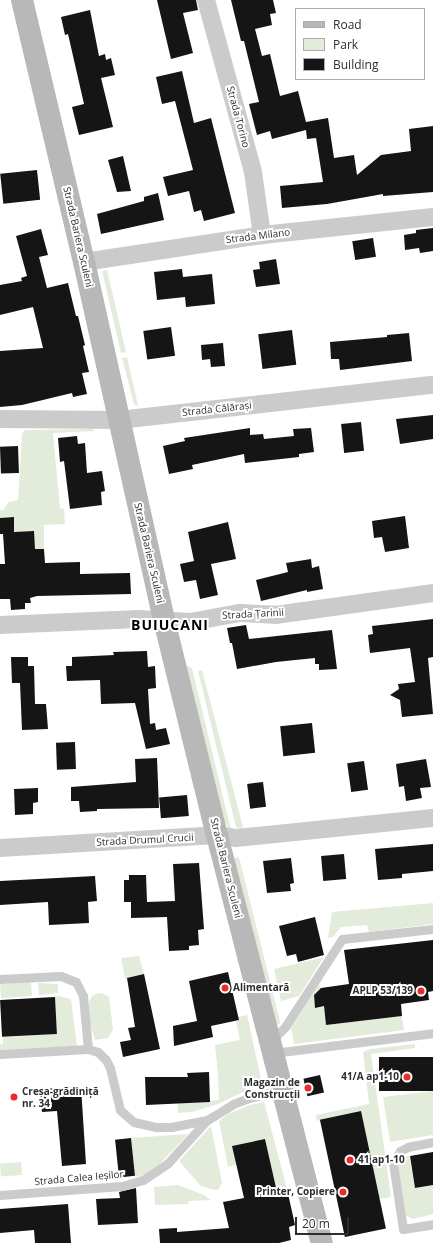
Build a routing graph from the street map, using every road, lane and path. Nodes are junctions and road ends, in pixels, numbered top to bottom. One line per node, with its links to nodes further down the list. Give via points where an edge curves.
1 (22, 0): 5 (main road, Strada Bariera Sculeni)
2 (206, 0): 4 (street, Strada Torino, via 253,172)
3 (433, 217): 4 (street, Strada Milano)
4 (262, 234): 5 (street, Strada Milano)
5 (84, 262): 8 (main road, Strada Bariera Sculeni)
6 (433, 386): 8 (street, Strada Călărași)
7 (0, 419): 8 (street, Strada Călărași)
8 (119, 420): 10 (main road, Strada Bariera Sculeni)
9 (433, 593): 10 (street, Strada Țarinii, via 275,615 240,613 190,622)
10 (164, 620): 11 (street, Strada Țarinii); 13 (main road, Strada Bariera Sculeni)
11 (0, 625)
12 (433, 818): 13 (street, Strada Drumul Crucii, via 236,838)
13 (217, 835): 14 (street, Strada Drumul Crucii); 18 (main road, Strada Bariera Sculeni)
14 (0, 848)
15 (433, 930): 18 (lane, via 342,939)
16 (0, 979): 19 (lane, via 61,976 76,982 82,996)
17 (433, 1034): 18 (lane)
18 (272, 1047): 21 (main road, Strada Bariera Sculeni)
19 (88, 1049): 20 (lane); 22 (lane, Strada Calea Ieșilor, via 98,1052 106,1060 120,1110 134,1122 170,1127)
20 (0, 1054)
21 (283, 1089): 22 (lane, Strada Calea Ieșilor, via 233,1104); 26 (main road, Strada Bariera Sculeni)
22 (207, 1120): 24 (lane, Strada Calea Ieșilor, via 168,1163 143,1180 122,1186)
23 (433, 1142): 25 (lane, via 404,1149 397,1154 393,1163 402,1229)
24 (0, 1195)
25 (433, 1224)
26 (322, 1243)

